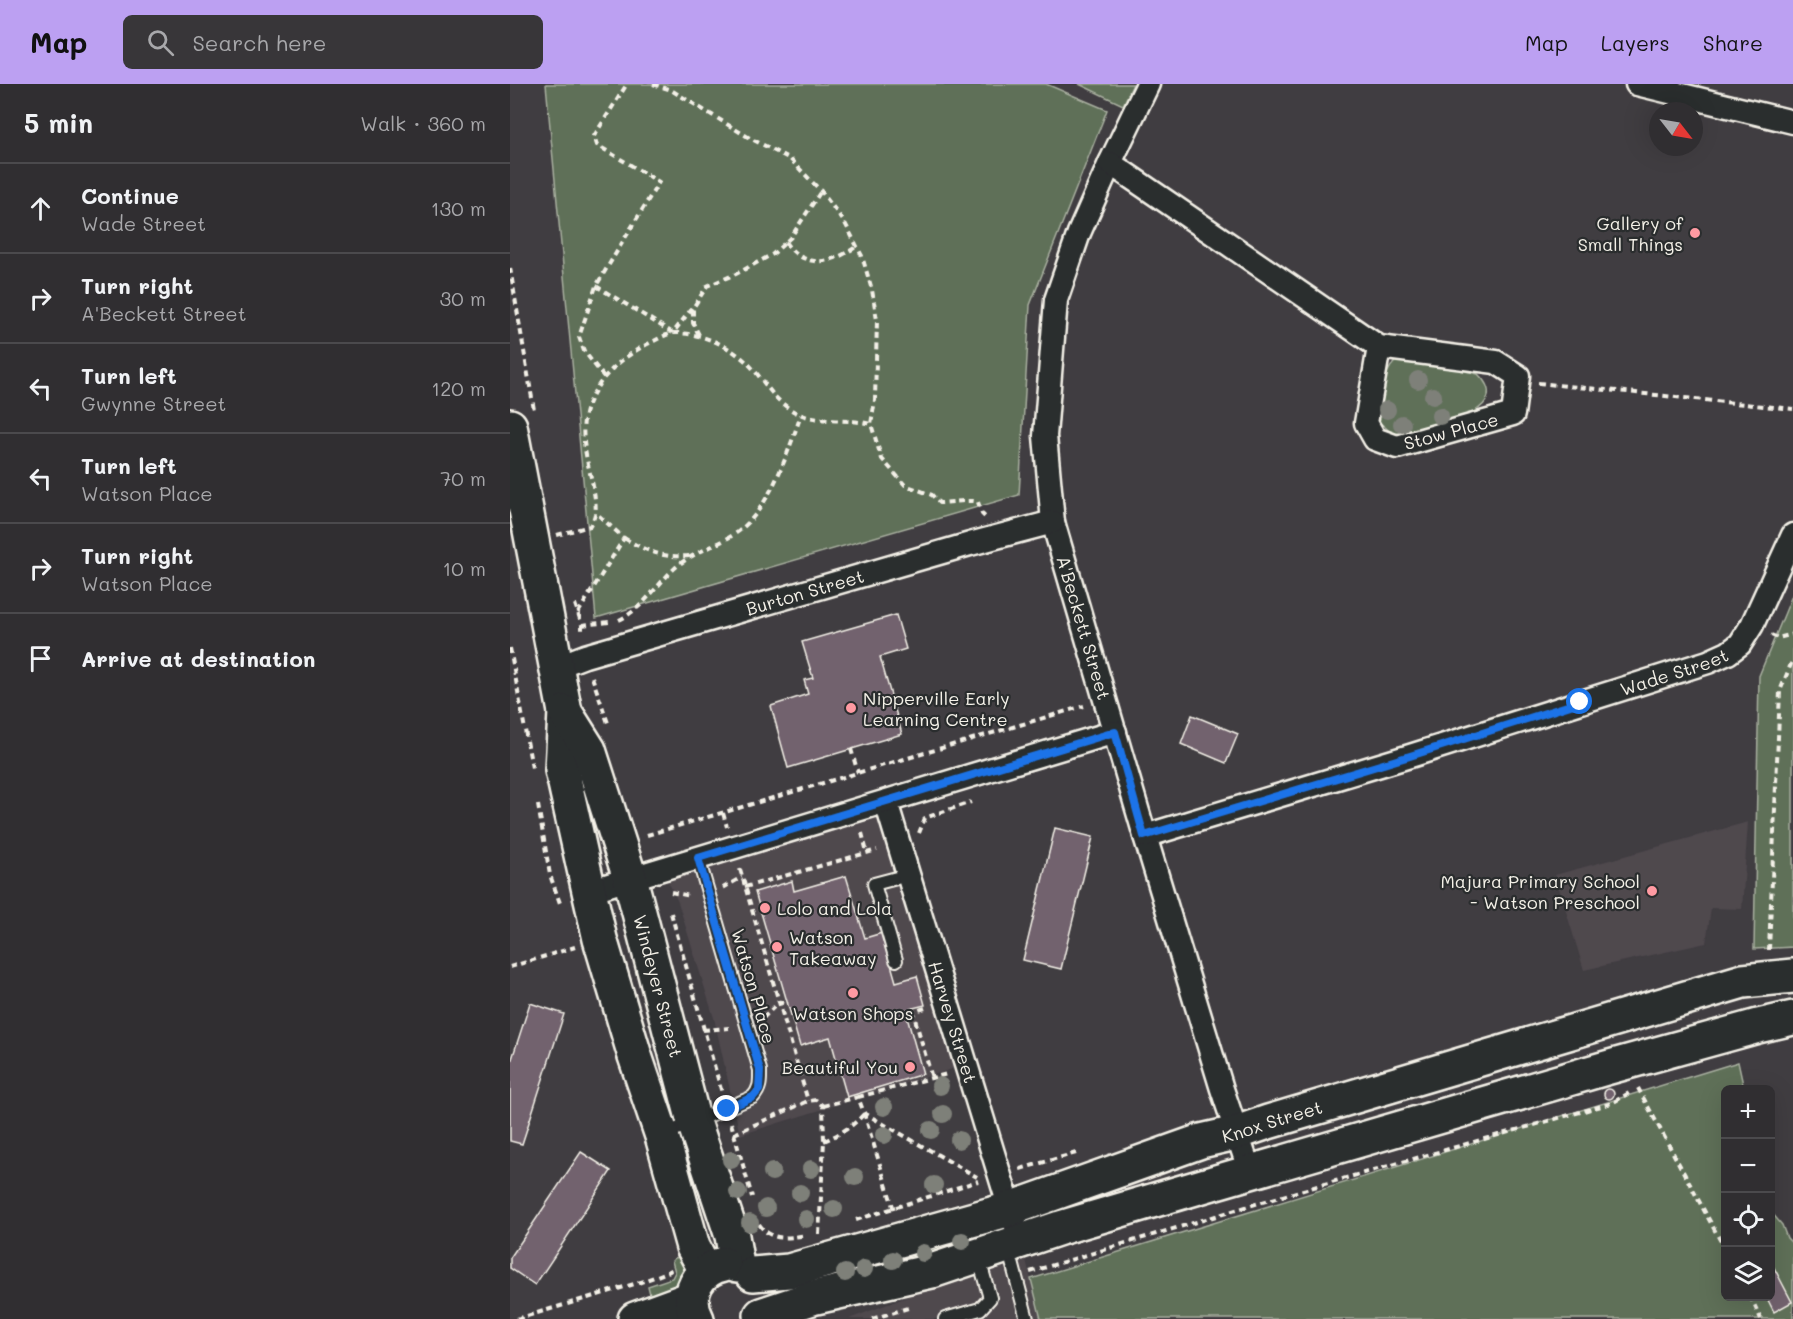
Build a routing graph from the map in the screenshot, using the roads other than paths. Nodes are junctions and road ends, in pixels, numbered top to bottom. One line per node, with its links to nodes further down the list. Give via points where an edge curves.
1 (1148, 84): 4 (street, A'Beckett Street)
2 (1637, 84): 3 (street)
3 (1793, 122)
4 (1110, 163): 5 (street); 7 (street, A'Beckett Street, via 1056,300 1046,436)
5 (1379, 347): 5 (street, Stow Place, via 1496,362 1518,376 1513,414 1397,447 1375,439 1366,423)
6 (522, 419): 9 (street, Windeyer Street)
7 (1053, 522): 9 (street, Burton Street); 11 (street, A'Beckett Street)
8 (1793, 535): 13 (street, Wade Street, via 1752,625 1740,644 1728,653 1410,756)
9 (571, 661): 10 (street, Windeyer Street)
10 (565, 712): 15 (street, Windeyer Street, via 589,750); 17 (street, Windeyer Street, via 562,770)
11 (1115, 732): 12 (street); 13 (street, A'Beckett Street)
12 (886, 802): 14 (street); 16 (street, Harvey Street)
13 (1144, 836): 22 (street, A'Beckett Street)
14 (698, 858): 15 (street); 21 (lane, Watson Place, via 760,1070 759,1090 753,1097)
15 (645, 874): 17 (street); 21 (street, Windeyer Street)
16 (908, 875): 18 (lane, via 874,884); 25 (street, Harvey Street)
17 (589, 891): 23 (street, Windeyer Street, via 600,939)
18 (896, 960)
19 (1793, 976): 22 (street, Knox Street, via 1743,981)
20 (1793, 1018): 24 (street)
21 (694, 1122): 23 (lane, Watson Place); 28 (street, Windeyer Street)
22 (1236, 1133): 24 (street, A'Beckett Street); 25 (street, Knox Street, via 1201,1141)
23 (662, 1136): 29 (street, Windeyer Street, via 693,1247)
24 (1250, 1172): 26 (street)
25 (1010, 1209): 26 (street, Harvey Street); 28 (street, Knox Street, via 789,1271)
26 (1015, 1255): 27 (street); 33 (lane)
27 (977, 1256): 30 (street, via 932,1271 812,1298); 32 (lane, via 990,1298 980,1309)
28 (745, 1269): 29 (street, Knox Street, via 723,1264); 30 (street, Windeyer Street, via 759,1281 763,1292)
29 (698, 1296): 31 (street)
30 (760, 1317)
31 (635, 1319)
32 (945, 1319)
33 (1027, 1319)

